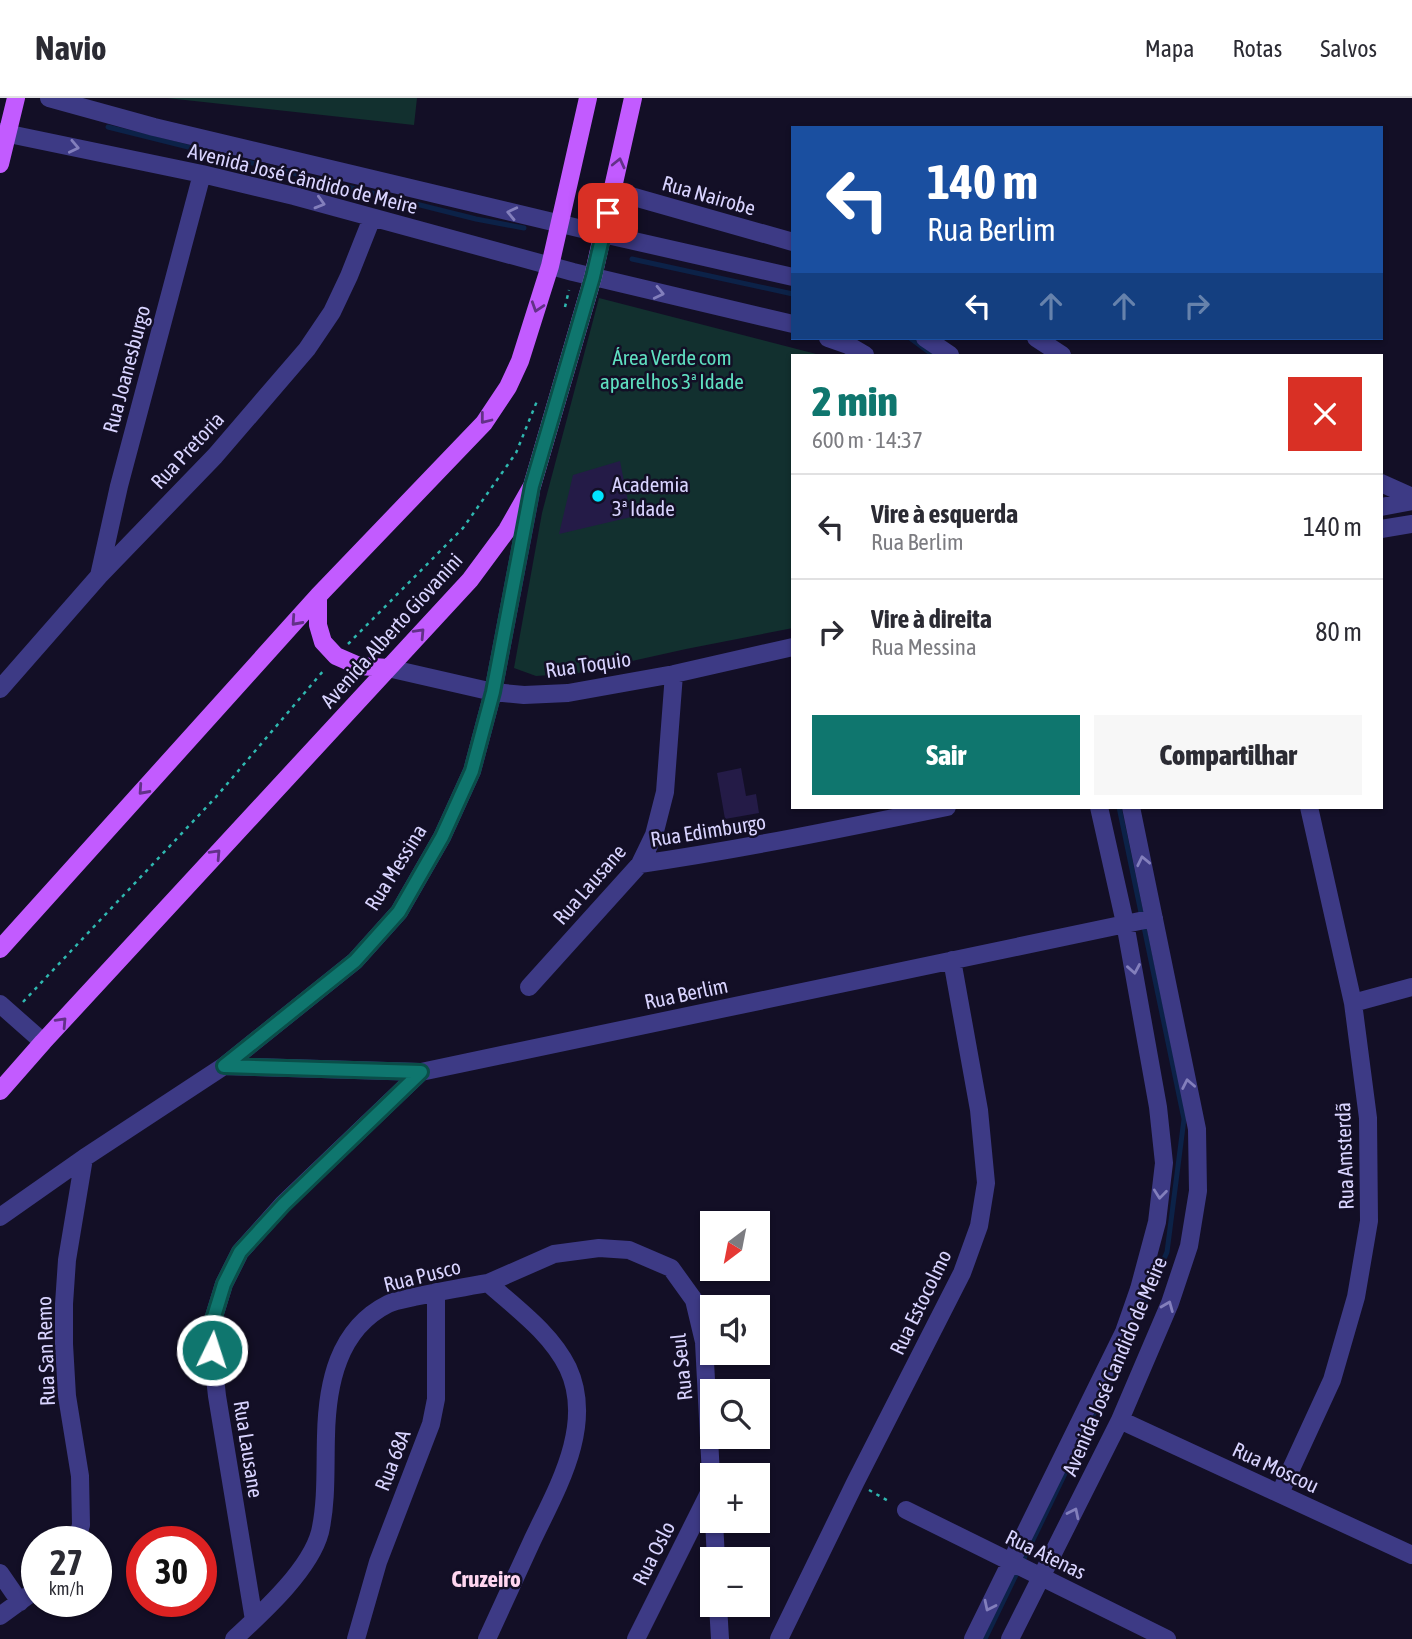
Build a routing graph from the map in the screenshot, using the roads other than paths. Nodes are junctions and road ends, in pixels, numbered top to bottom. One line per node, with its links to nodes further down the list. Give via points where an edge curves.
1 (16, 98): 5 (main road)
2 (49, 98): 10 (street, Avenida José Cândido de Meire, one-way to 2)
3 (588, 98): 10 (main road)
4 (634, 98): 8 (main road, Avenida Alberto Giovanini, one-way to 4)
5 (4, 133): 6 (main road); 7 (street, Avenida José Cândido de Meire, one-way to 7)
6 (0, 164)
7 (202, 174): 9 (street, Avenida José Cândido de Meire, one-way to 9); 29 (street, Rua Joanesburgo)
8 (612, 191): 11 (main road, Avenida Alberto Giovanini); 12 (street, Rua Nairobe)
9 (372, 218): 13 (street, Avenida José Cândido de Meire); 29 (street, Rua Pretoria, via 332,312 307,349 215,456)
10 (559, 224): 11 (street, Avenida José Cândido de Meire); 13 (main road)
11 (603, 234): 14 (main road, Avenida Alberto Giovanini); 15 (street)
12 (791, 241)
13 (550, 266): 14 (street, Avenida José Cândido de Meire); 30 (main road, one-way to 30, via 520,361 484,423)
14 (593, 277): 16 (street, one-way to 16); 24 (main road, Avenida Alberto Giovanini)
15 (791, 277)
16 (791, 324)
17 (834, 340): 20 (street)
18 (928, 340): 21 (street)
19 (1039, 340): 22 (street)
20 (863, 354)
21 (949, 354)
22 (1060, 354)
23 (1383, 484): 25 (street)
24 (532, 486): 32 (main road, Avenida Alberto Giovanini, one-way to 24, via 470,580 508,530); 35 (street, Rua Messina)
25 (1412, 499): 26 (street)
26 (1383, 506)
27 (1412, 523): 28 (street)
28 (1383, 529)
29 (99, 576): 34 (street, Rua Pretoria)
30 (318, 596): 32 (main road, via 323,642 336,656 359,666); 42 (main road, one-way to 42)
31 (791, 647): 33 (street, Rua Toquio)
32 (388, 668): 35 (street, Rua Toquio); 48 (main road, Avenida Alberto Giovanini, one-way to 32)
33 (674, 674): 35 (street, Rua Toquio, via 568,693); 40 (street, Rua Lausane, via 665,792 654,835)
34 (0, 689)
35 (493, 692): 49 (street, Rua Messina, via 472,771 442,837 399,912 355,961)
36 (937, 809): 40 (street, Rua Edimburgo)
37 (1100, 809): 41 (street, Avenida José Candido de Meire)
38 (1131, 809): 41 (street, Avenida José Candido de Meire, one-way to 38)
39 (1309, 809): 46 (street, Rua Amsterdã)
40 (640, 864): 44 (street, Rua Lausane)
41 (1139, 921): 43 (street, Rua Berlim); 56 (street, Avenida José Candido de Meire, one-way to 41, via 1170,1303 1189,1246 1198,1191 1197,1129); 63 (street, Avenida José Candido de Meire, one-way to 63, via 1164,1163 1157,1222 1124,1332)
42 (0, 949)
43 (952, 960): 50 (street, Rua Berlim); 74 (street, Rua Estocolmo, via 979,1110 986,1183 979,1226 962,1273)
44 (529, 987)
45 (1412, 987): 46 (street)
46 (1353, 1003): 58 (street, Rua Amsterdã, via 1368,1118 1369,1221 1356,1297 1332,1380)
47 (6, 1009): 48 (street)
48 (43, 1042): 51 (main road, Avenida Alberto Giovanini)
49 (224, 1066): 50 (street, Rua Berlim); 52 (street, Rua Messina)
50 (421, 1072): 68 (street, Rua Lausane, via 240,1252 212,1323 217,1396)
51 (0, 1091)
52 (84, 1158): 53 (street, Rua Messina); 61 (street, Rua San Remo, via 64,1304 67,1396 80,1476)
53 (0, 1217)
54 (488, 1283): 55 (street, Rua Pusco); 57 (street, Rua Seul, via 554,1255 599,1248 629,1250 671,1268 694,1300 704,1342); 71 (street, Rua Pusco, via 550,1339 568,1369 577,1399 565,1471)
55 (436, 1292): 68 (street, Rua Pusco, via 391,1302 364,1319 345,1345 332,1376 320,1533 306,1563); 70 (street, Rua 68A, via 436,1398 431,1424 378,1562)
56 (1120, 1420): 58 (street, Rua Moscou); 63 (street, Avenida José Candido de Meire, one-way to 56)
57 (711, 1463)
58 (1280, 1493): 62 (street, Rua Moscou)
59 (905, 1510): 63 (street, Rua Atenas)
60 (700, 1511): 72 (street, Rua Oslo)
61 (81, 1526)
62 (1412, 1555)
63 (1025, 1569): 75 (street, Avenida José Candido de Meire, one-way to 75); 76 (street, Avenida José Candido de Meire); 77 (street, Rua Atenas)
64 (0, 1573): 65 (street)
65 (20, 1602): 66 (street)
66 (0, 1616)
67 (719, 1617): 73 (street)
68 (254, 1620): 69 (street, Rua Pusco)
69 (234, 1639)
70 (356, 1639)
71 (487, 1639)
72 (636, 1639)
73 (720, 1639)
74 (779, 1639)
75 (973, 1639)
76 (1010, 1639)
77 (1167, 1639)

